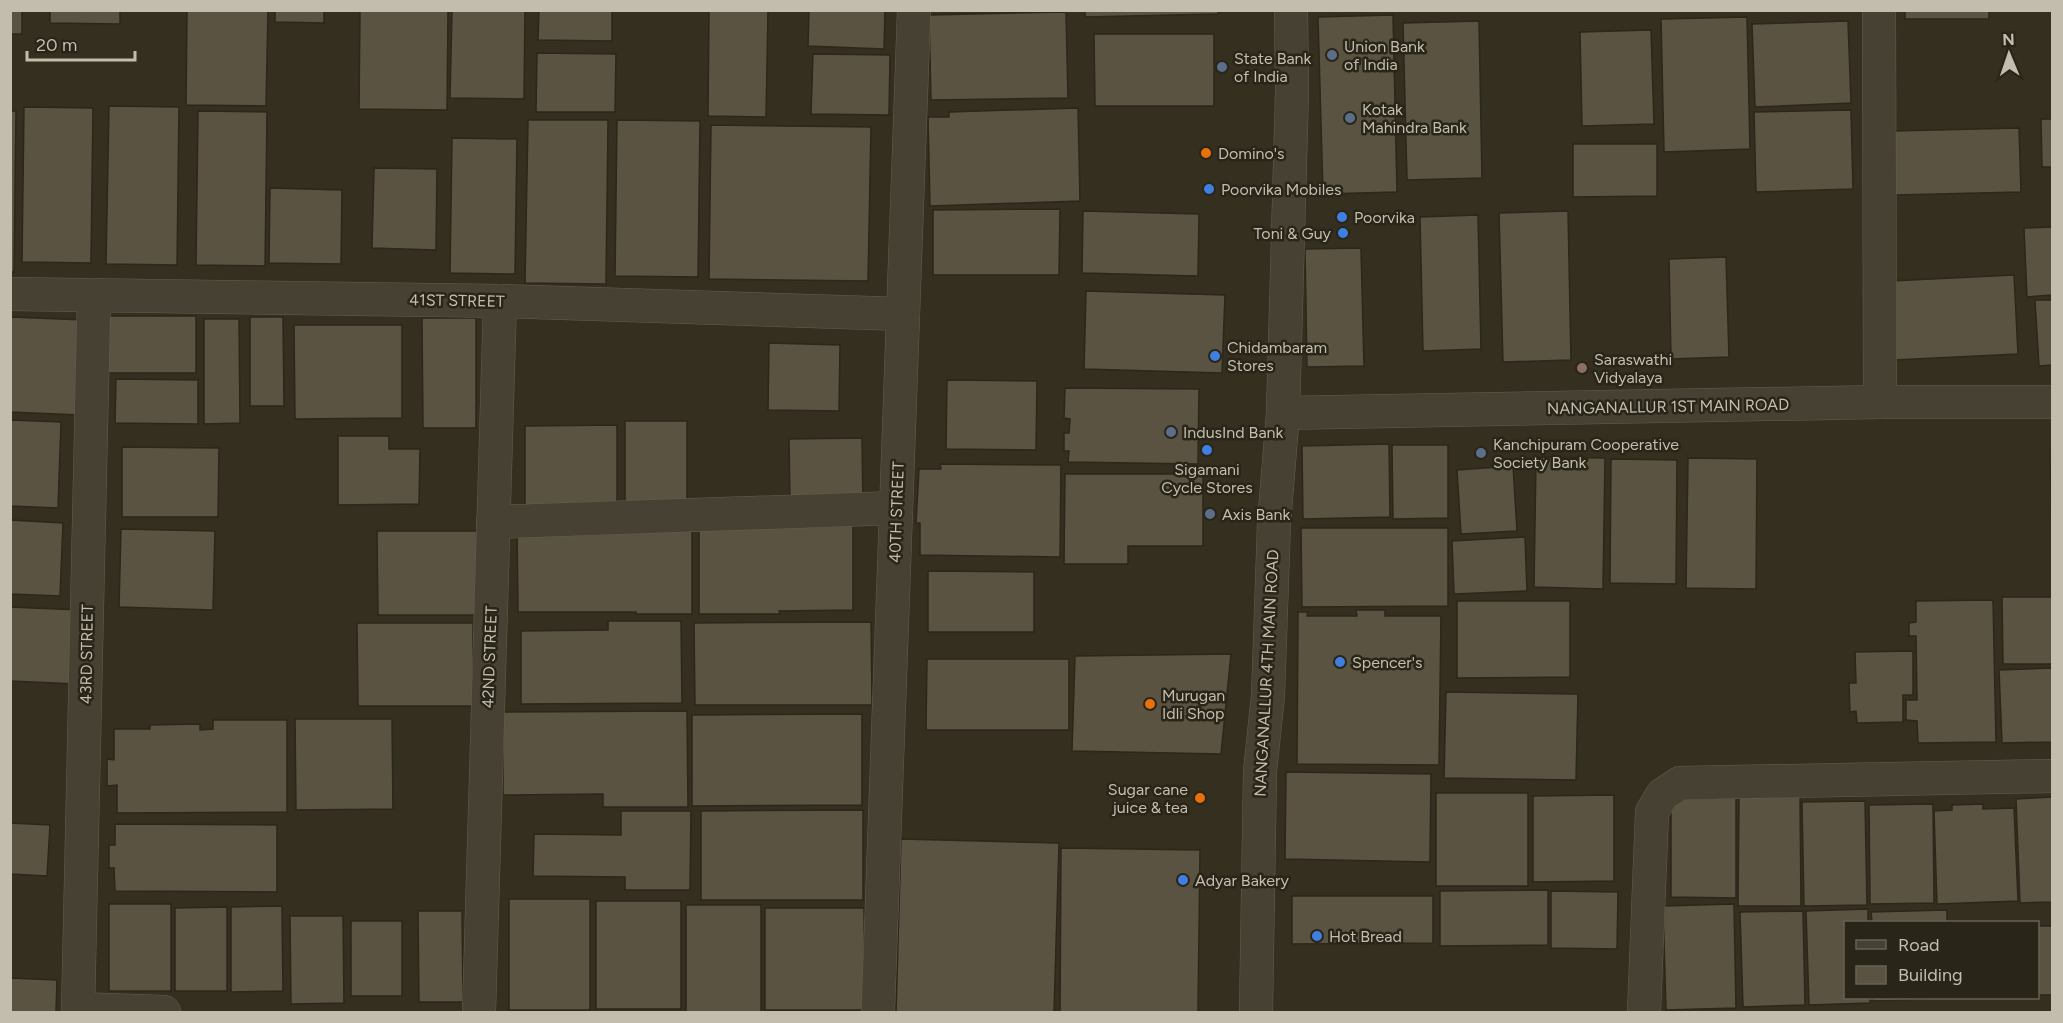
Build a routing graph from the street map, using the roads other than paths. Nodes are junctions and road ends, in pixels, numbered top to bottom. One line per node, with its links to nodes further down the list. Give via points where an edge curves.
1 (914, 10): 7 (street, 40TH STREET)
2 (1291, 10): 10 (street, NANGANALLUR 4TH MAIN ROAD)
3 (1879, 10): 8 (street)
4 (10, 294): 5 (street, 41ST STREET)
5 (94, 295): 6 (street, 41ST STREET); 14 (street, 43RD STREET)
6 (500, 301): 7 (street, 41ST STREET); 12 (street, 42ND STREET)
7 (903, 314): 11 (street, 40TH STREET)
8 (1880, 402): 9 (street, NANGANALLUR 1ST MAIN ROAD); 10 (street, NANGANALLUR 1ST MAIN ROAD)
9 (2052, 402)
10 (1283, 413): 18 (street, NANGANALLUR 4TH MAIN ROAD, via 1274,523 1268,696 1260,771)
11 (896, 508): 12 (street); 17 (street, 40TH STREET)
12 (493, 522): 16 (street, 42ND STREET)
13 (2052, 776): 19 (street, via 1680,783 1662,795 1652,812)
14 (78, 1011): 15 (street)
15 (164, 1012)
16 (479, 1012)
17 (878, 1012)
18 (1256, 1012)
19 (1644, 1012)

